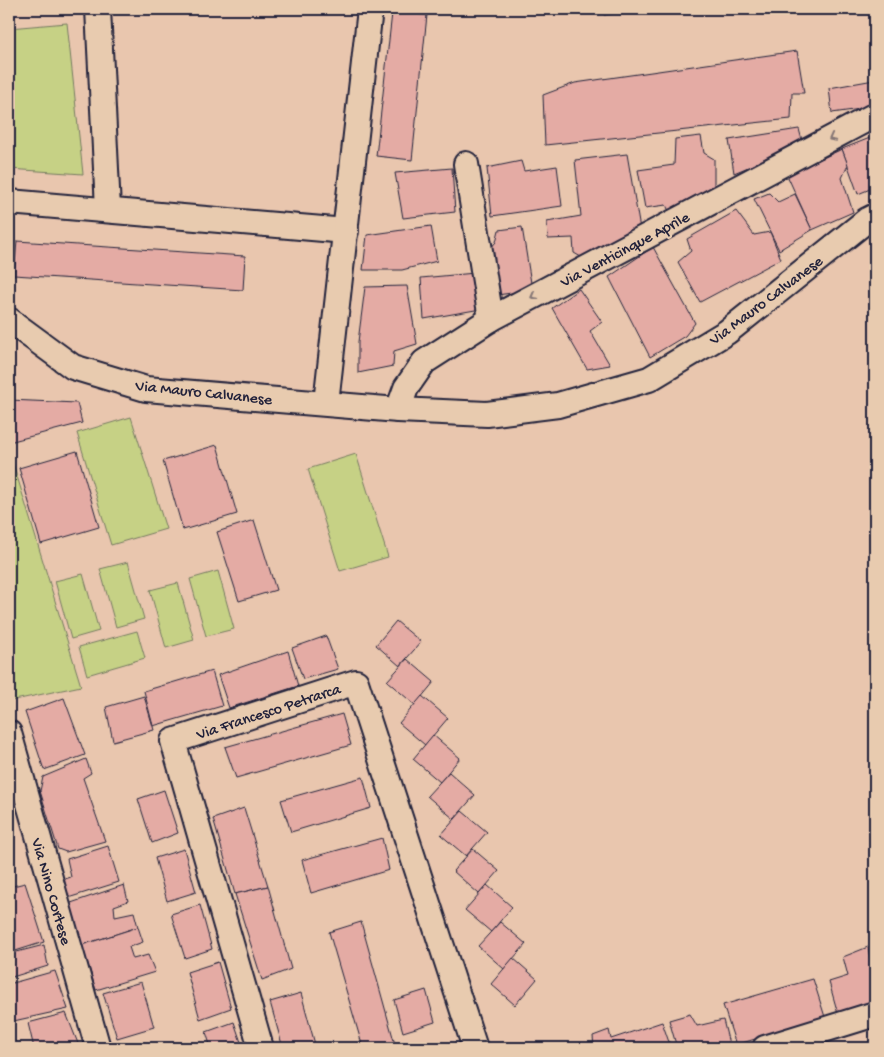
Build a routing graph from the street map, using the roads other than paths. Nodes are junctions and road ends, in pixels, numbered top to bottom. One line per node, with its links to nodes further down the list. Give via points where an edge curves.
1 (98, 9): 6 (street)
2 (370, 9): 8 (street)
3 (875, 115): 9 (street, Via Venticinque Aprile, one-way to 9)
4 (466, 164): 9 (street)
5 (9, 202): 6 (street)
6 (108, 210): 8 (street)
7 (875, 216): 12 (street, Via Mauro Calvanese, via 727,332 649,379 558,405 487,414)
8 (346, 231): 11 (street)
9 (490, 319): 12 (street, Via Venticinque Aprile, via 424,362 406,388)
10 (9, 320): 11 (street, Via Mauro Calvanese, via 73,367 146,388)
11 (326, 403): 12 (street, Via Mauro Calvanese)
12 (398, 410)
13 (9, 733): 15 (street, Via Nino Cortese)
14 (875, 1014): 18 (street)
15 (98, 1048)
16 (261, 1048): 17 (street, Via Francesco Petrarca, via 173,741 356,682)
17 (475, 1048)
18 (765, 1048)

